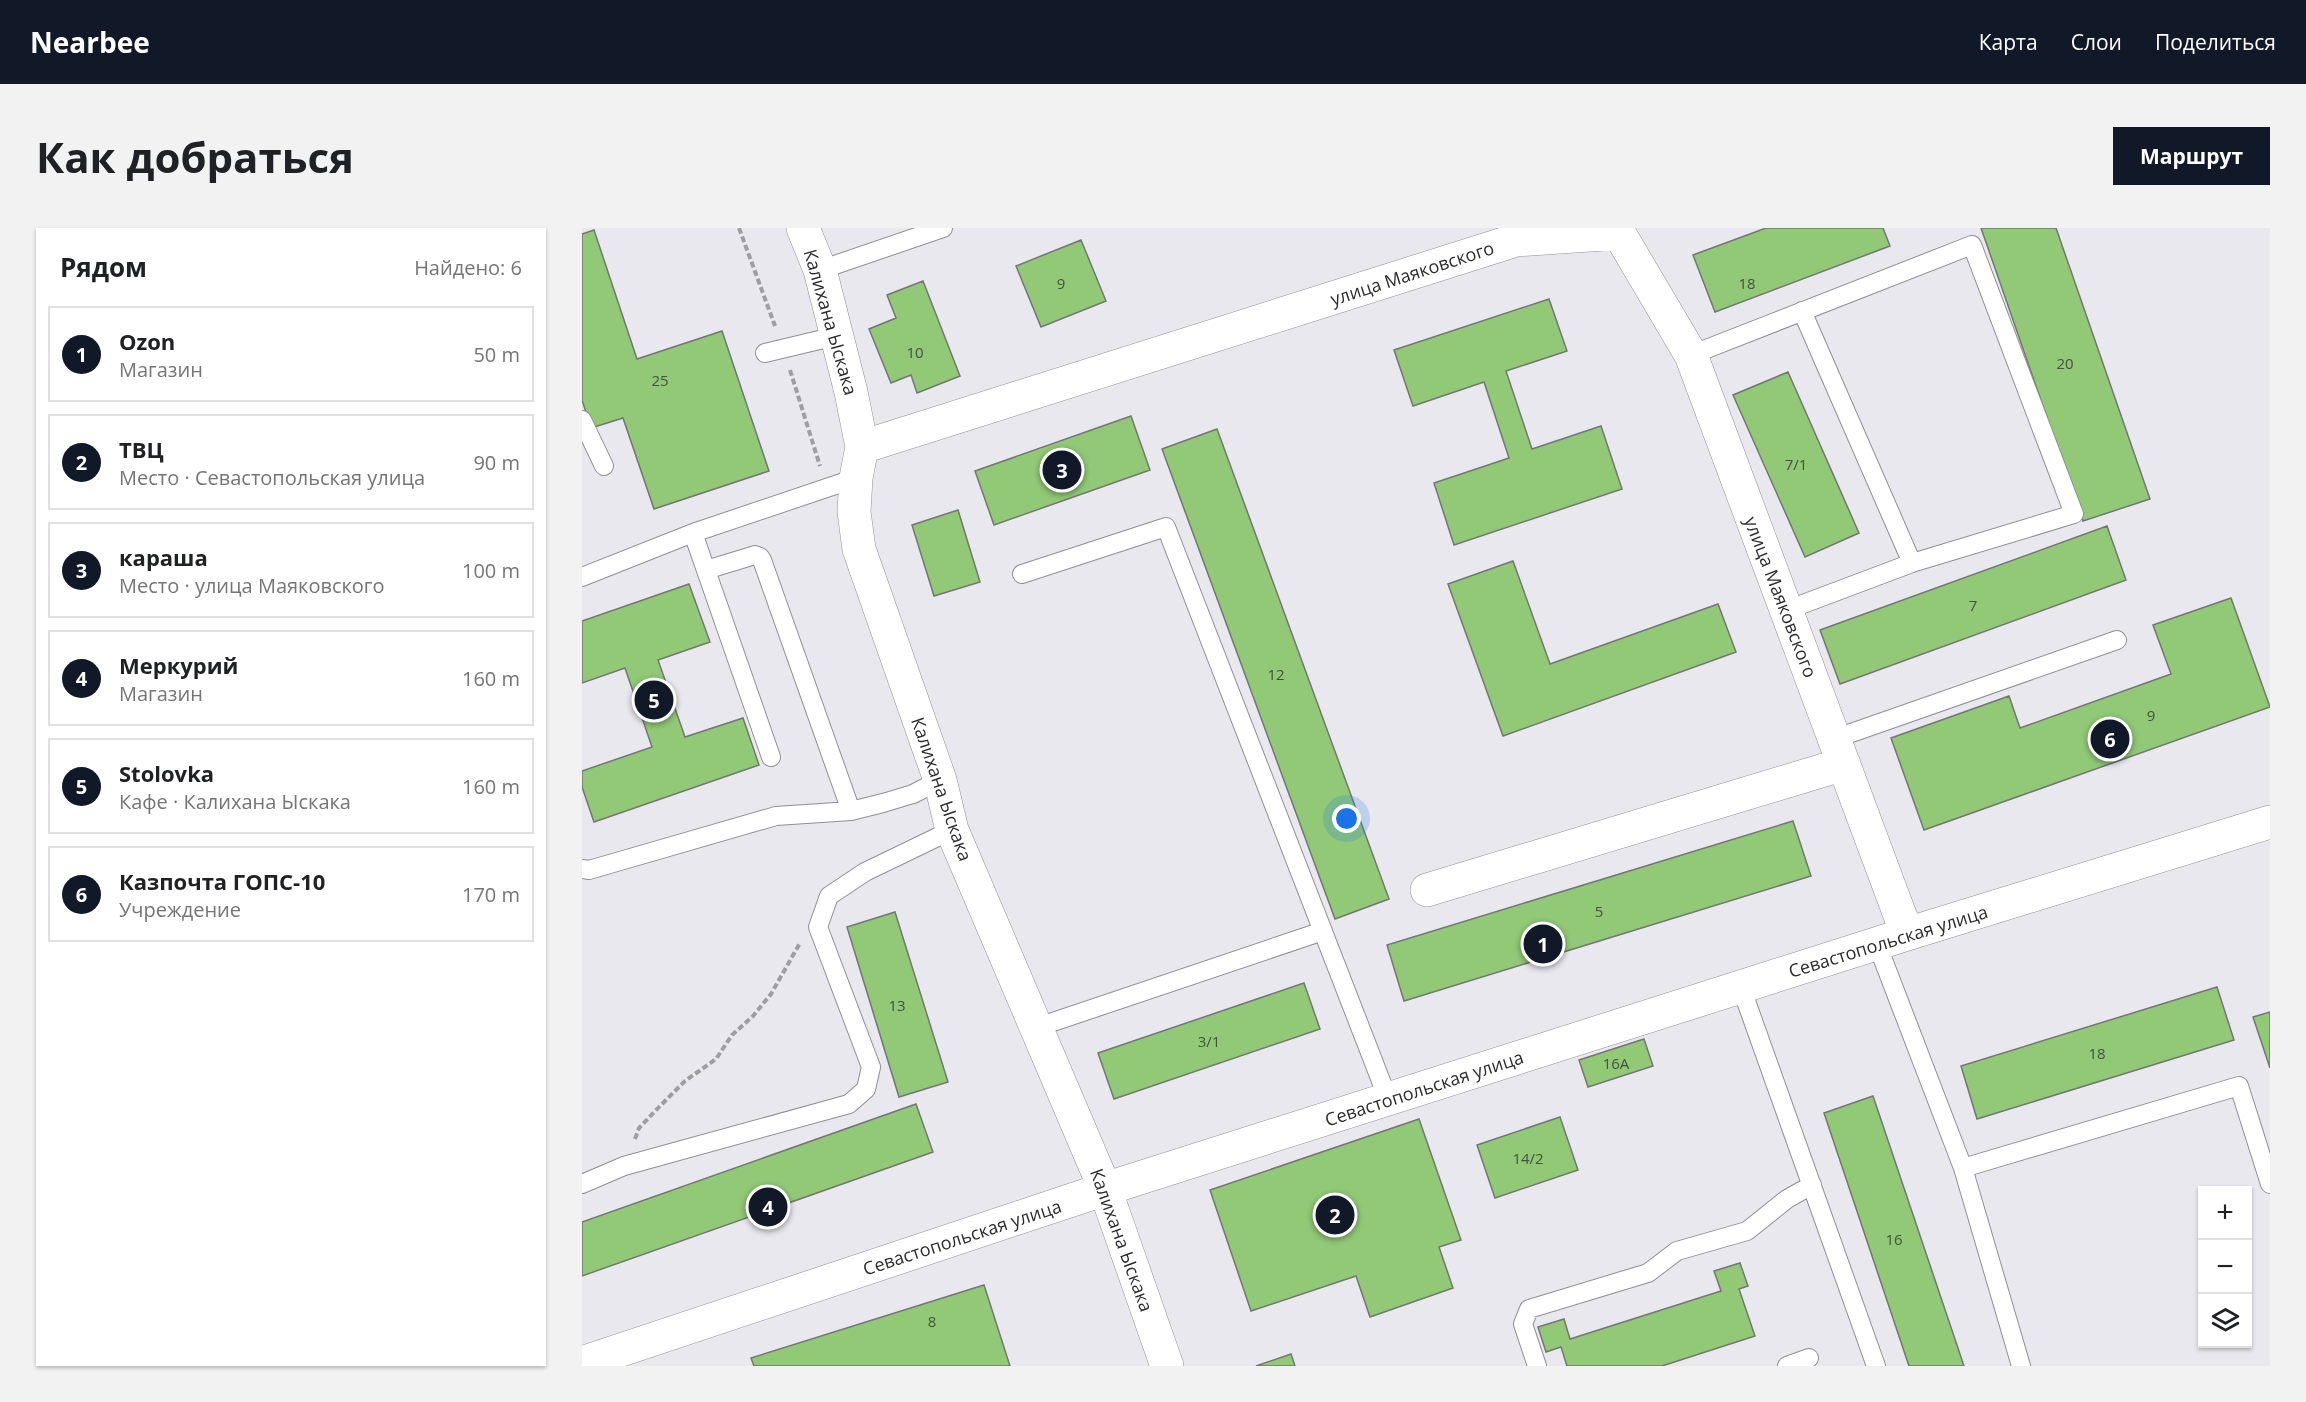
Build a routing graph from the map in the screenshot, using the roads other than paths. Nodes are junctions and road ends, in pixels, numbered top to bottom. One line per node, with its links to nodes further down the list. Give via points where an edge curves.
1 (803, 228): 6 (street, Калихана Ыскака)
2 (943, 228): 6 (lane)
3 (1618, 230): 4 (street, улица Маяковского); 10 (street, улица Маяковского)
4 (1514, 234): 12 (street, улица Маяковского)
5 (1969, 236): 7 (lane); 15 (lane, via 2074,514)
6 (820, 270): 8 (street, Калихана Ыскака)
7 (1802, 311): 10 (lane); 15 (lane)
8 (836, 336): 9 (lane); 12 (street, Калихана Ыскака, via 851,392)
9 (765, 353)
10 (1691, 355): 19 (street, улица Маяковского)
11 (582, 420): 13 (lane)
12 (859, 462): 14 (lane); 23 (street, Калихана Ыскака, via 854,512 859,549)
13 (604, 466)
14 (693, 533): 16 (lane); 18 (lane)
15 (1912, 563): 19 (lane)
16 (706, 570): 22 (lane); 24 (lane, via 755,555 762,560)
17 (1022, 574): 29 (lane, via 1166,527)
18 (582, 577)
19 (1786, 610): 21 (street, улица Маяковского)
20 (2117, 640): 21 (lane)
21 (1839, 752): 28 (street); 30 (street, улица Маяковского)
22 (771, 757)
23 (940, 780): 24 (lane, via 913,794); 26 (street, Калихана Ыскака)
24 (851, 811): 27 (lane, via 776,816)
25 (2270, 822): 30 (street, Севастопольская улица)
26 (952, 830): 32 (street, Калихана Ыскака); 35 (lane, via 865,872 829,896 818,927 871,1068 866,1089 849,1104 624,1166)
27 (582, 869)
28 (1428, 890)
29 (1323, 932): 32 (lane); 33 (lane)
30 (1892, 939): 31 (street, Севастопольская улица); 34 (lane)
31 (1741, 987): 33 (street, Севастопольская улица); 37 (lane)
32 (1038, 1027): 38 (street, Калихана Ыскака)
33 (1388, 1100): 38 (street, Севастопольская улица)
34 (1963, 1168): 36 (lane, via 2238,1086); 45 (lane)
35 (582, 1184)
36 (2270, 1184)
37 (1812, 1185): 42 (lane, via 1787,1199 1747,1231 1677,1251 1648,1273 1529,1310 1523,1324); 44 (lane)
38 (1105, 1189): 40 (street, Севастопольская улица); 41 (street, Калихана Ыскака)
39 (1809, 1358): 43 (lane)
40 (582, 1363)
41 (1167, 1366)
42 (1537, 1366)
43 (1786, 1366)
44 (1876, 1366)
45 (2021, 1366)

